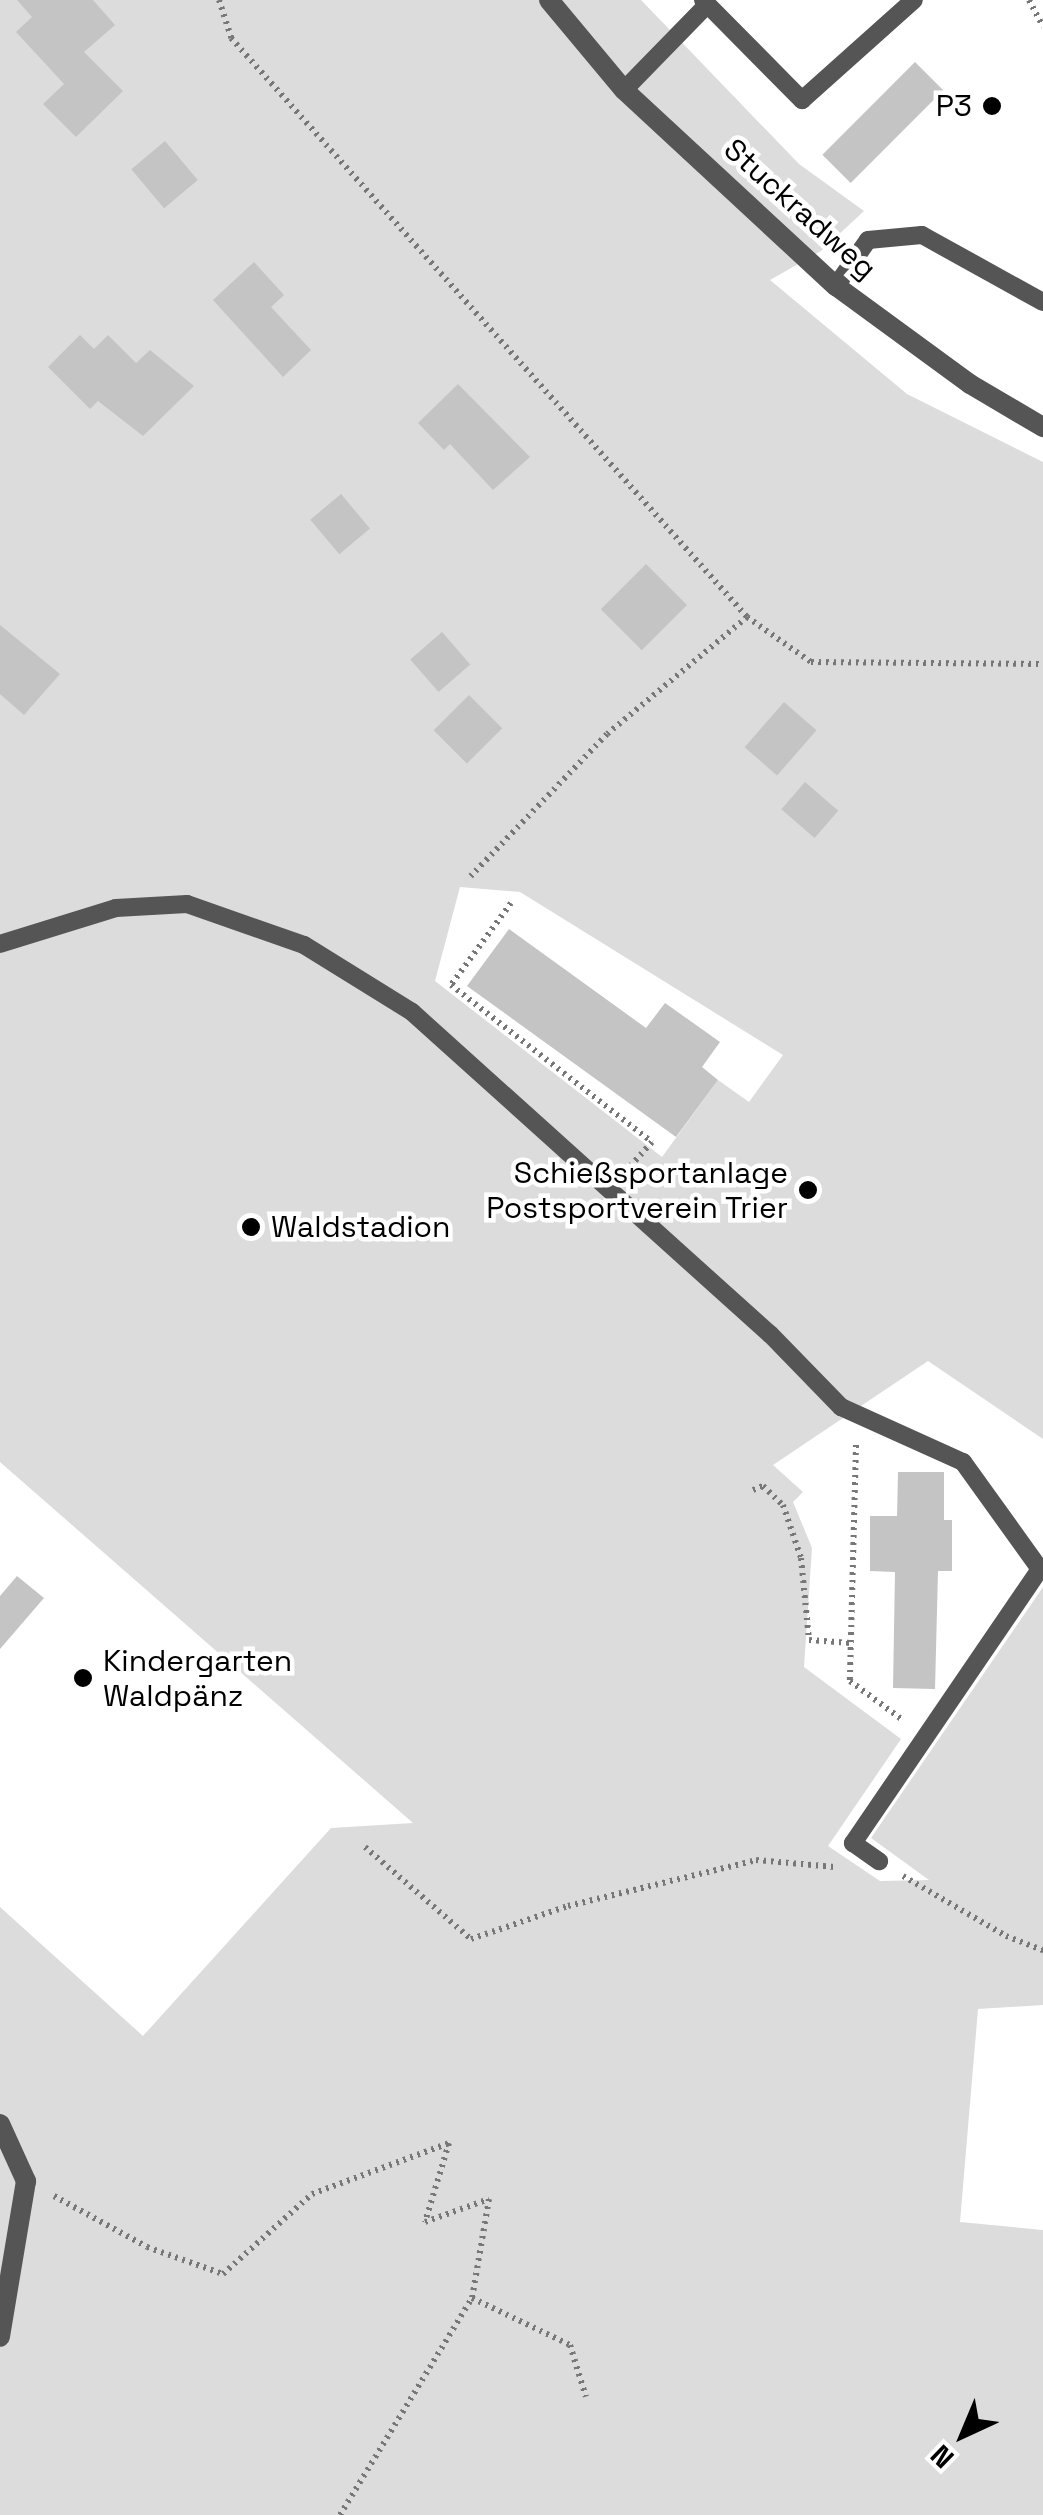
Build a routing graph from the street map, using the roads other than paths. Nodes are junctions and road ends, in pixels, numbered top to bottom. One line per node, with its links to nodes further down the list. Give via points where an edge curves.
1 (548, 0): 4 (street, Stuckradweg)
2 (914, 0): 3 (lane, via 802,100)
3 (705, 2): 4 (lane)
4 (624, 90): 5 (street, Stuckradweg)
5 (836, 286): 6 (lane, via 868,240 922,235); 7 (street, Stuckradweg, via 970,384)
6 (1043, 302)
7 (1043, 427)
8 (0, 944): 9 (lane, via 116,908 187,904 304,945 412,1012 770,1334 840,1408 964,1462 1040,1569 853,1843)
9 (879, 1861)
10 (0, 2124): 11 (street, via 26,2181)
11 (0, 2337)

